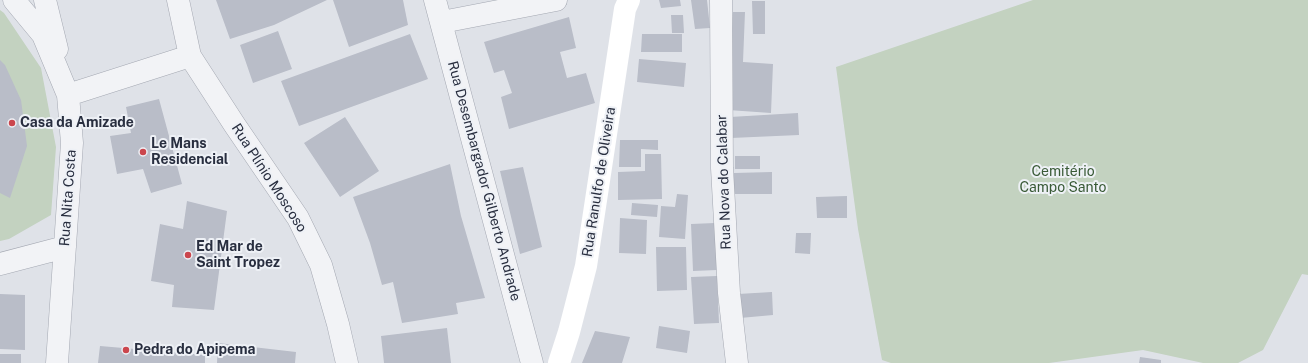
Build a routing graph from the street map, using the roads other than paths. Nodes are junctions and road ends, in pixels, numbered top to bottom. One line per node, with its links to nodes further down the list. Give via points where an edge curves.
1 (14, 0): 10 (street, Rua Nita Costa, via 43,35)
2 (45, 0): 10 (street)
3 (178, 0): 9 (street, Rua Plínio Moscoso)
4 (435, 0): 8 (street, Rua Desembargador Gilberto Andrade)
5 (556, 0): 8 (street)
6 (629, 0): 16 (street, Rua Ranulfo de Oliveira, via 625,9 586,266)
7 (721, 0): 17 (street, Rua Nova do Calabar, via 722,168 729,293)
8 (442, 22): 15 (street, Rua Desembargador Gilberto Andrade)
9 (190, 56): 10 (street); 14 (street, Rua Plínio Moscoso, via 298,218 321,265)
10 (68, 95): 11 (street, Rua Nita Costa, via 72,142)
11 (65, 247): 12 (street); 13 (street, Rua Nita Costa)
12 (0, 264)
13 (57, 363)
14 (346, 363)
15 (532, 363)
16 (559, 363)
17 (737, 363)

